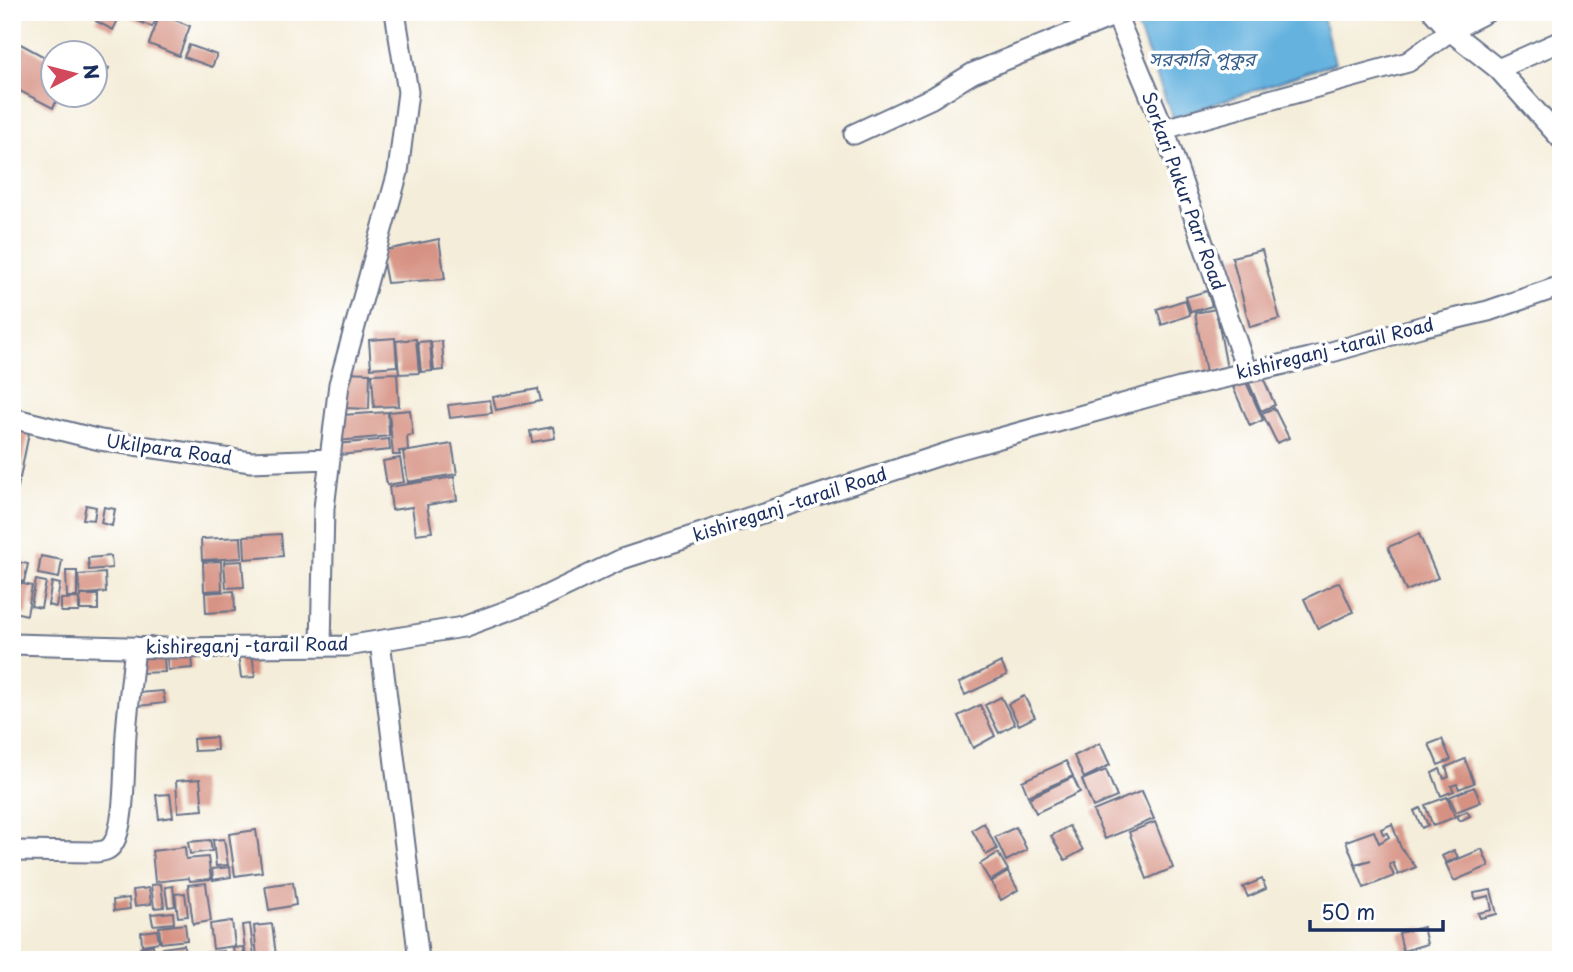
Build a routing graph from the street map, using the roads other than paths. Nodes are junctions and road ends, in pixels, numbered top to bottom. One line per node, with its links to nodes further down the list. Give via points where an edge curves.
1 (395, 12): 14 (street, via 407,81 403,141 339,384)
2 (1433, 12): 5 (street)
3 (1487, 12): 5 (street)
4 (1115, 14): 8 (street, Sorkari Pukur Parr Road); 9 (street, via 973,73 932,98)
5 (1450, 31): 7 (street); 8 (street, via 1408,62)
6 (1561, 41): 7 (street)
7 (1498, 69): 10 (street)
8 (1164, 129): 12 (street, Sorkari Pukur Parr Road)
9 (854, 134)
10 (1561, 139)
11 (1561, 286): 12 (street, kishireganj -tarail Road, via 1488,311)
12 (1247, 372): 15 (street, kishireganj -tarail Road, via 953,451 643,552 463,627)
13 (12, 418): 14 (street, Ukilpara Road, via 100,440 251,462)
14 (328, 459): 17 (street)
15 (380, 640): 17 (street, kishireganj -tarail Road); 20 (street)
16 (12, 644): 18 (street, kishireganj -tarail Road)
17 (321, 646): 18 (street, kishireganj -tarail Road)
18 (135, 648): 19 (street, via 119,832 114,843 108,850 96,852)
19 (12, 851)
20 (419, 960)

